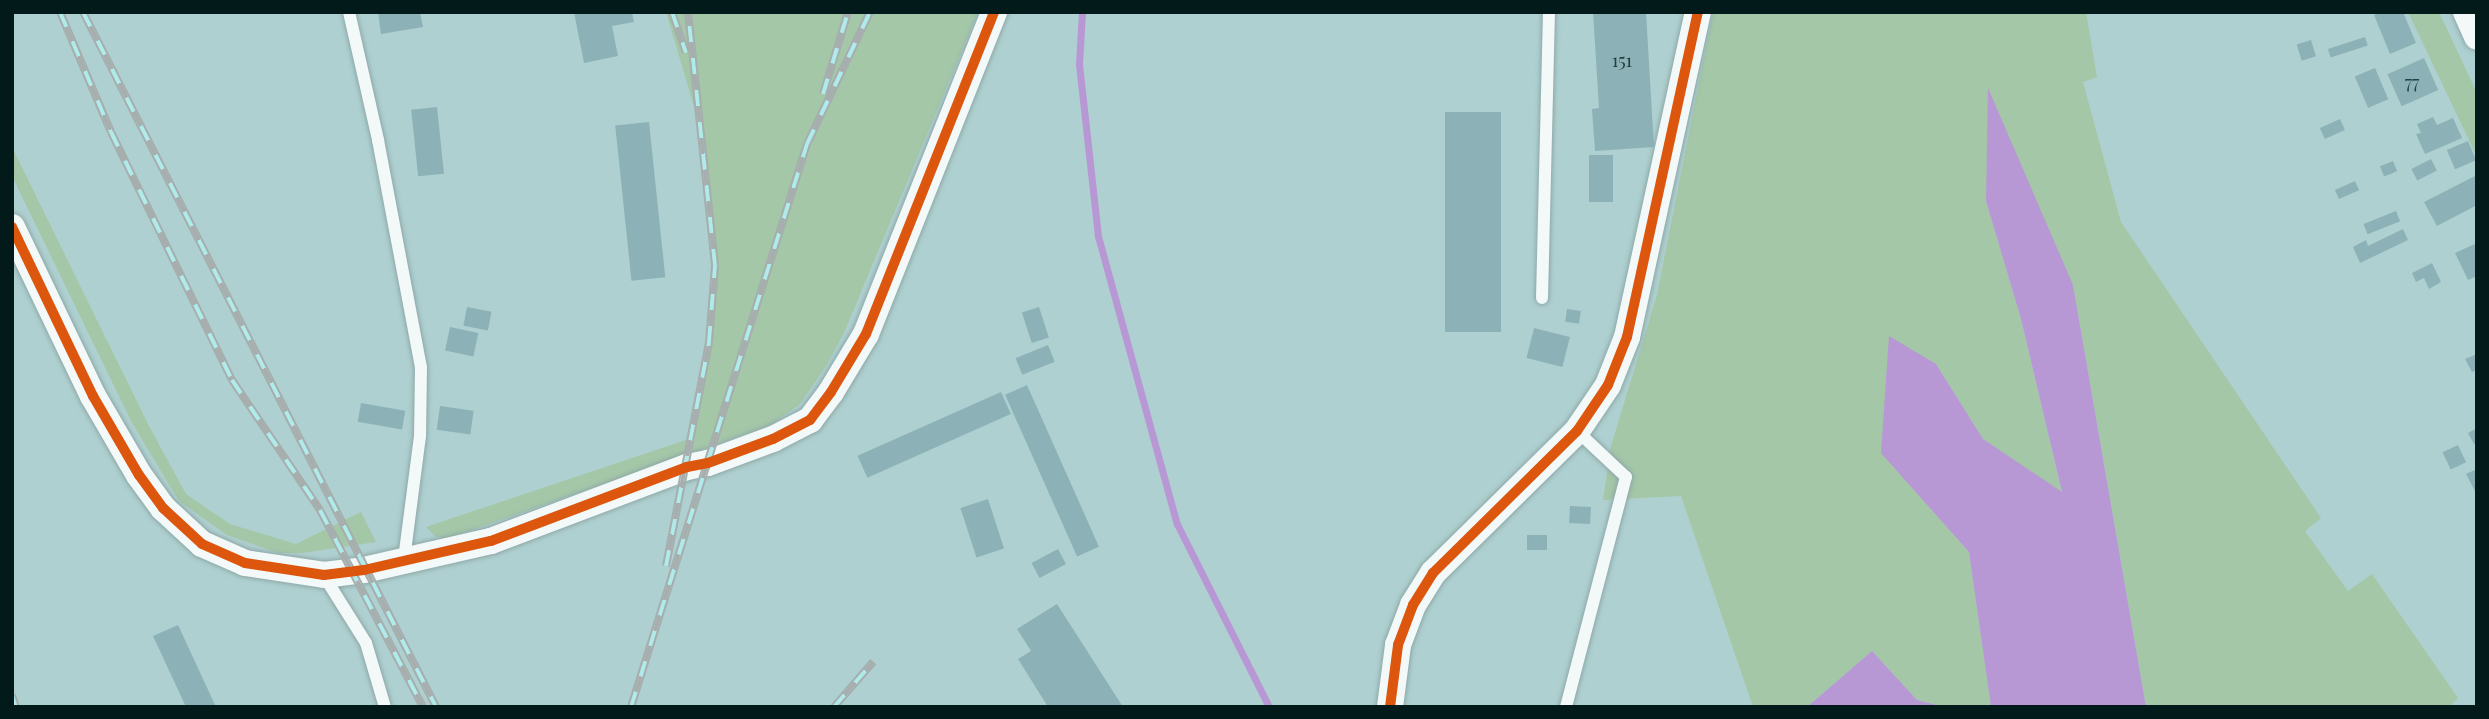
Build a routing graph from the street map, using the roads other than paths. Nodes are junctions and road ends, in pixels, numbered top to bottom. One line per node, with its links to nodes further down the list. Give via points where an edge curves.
1 (349, 12): 10 (lane, via 421,367 420,436)
2 (994, 12): 10 (street, via 866,334 810,420 773,439 491,541)
3 (1549, 12): 8 (lane)
4 (1698, 12): 9 (street, via 1628,337 1608,385)
5 (2466, 12): 6 (street)
6 (2477, 37)
7 (12, 228): 11 (street, via 93,396 163,508 202,544 244,563)
8 (1542, 298)
9 (1577, 430): 13 (street, via 1433,573 1413,605 1398,645); 14 (lane, via 1626,477)
10 (404, 560): 11 (street)
11 (324, 575): 12 (lane, via 366,643)
12 (385, 707)
13 (1390, 707)
14 (1566, 707)

